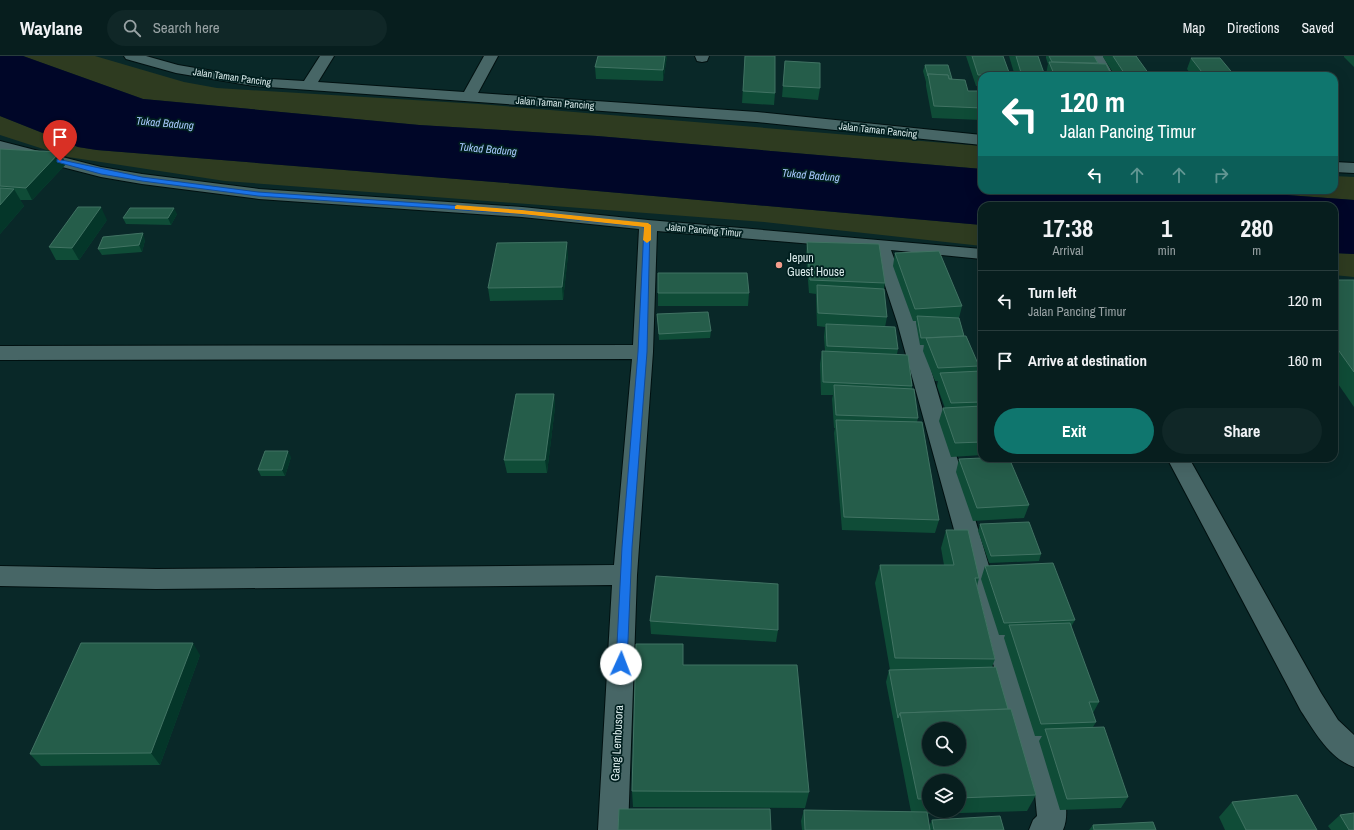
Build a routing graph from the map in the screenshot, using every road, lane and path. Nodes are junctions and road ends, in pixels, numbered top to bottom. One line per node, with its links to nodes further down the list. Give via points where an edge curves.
1 (131, 56): 6 (street, Jalan Taman Pancing, via 205,74 254,82)
2 (327, 56): 6 (street)
3 (490, 56): 7 (street)
4 (1096, 56): 5 (street)
5 (1104, 72)
6 (308, 86): 7 (street, Jalan Taman Pancing)
7 (469, 97): 8 (street, Jalan Taman Pancing, via 757,117)
8 (978, 140)
9 (0, 146): 12 (street, Jalan Pancing Timur, via 101,172 258,194 522,212)
10 (1338, 167): 11 (street)
11 (1354, 168)
12 (648, 225): 13 (street, Jalan Pancing Timur); 15 (street, Gang Lembusora)
13 (880, 244): 14 (street, Jalan Pancing Timur); 22 (street, via 909,329 991,617 1050,794 1051,823)
14 (978, 254)
15 (643, 352): 16 (street); 18 (street, Gang Lembusora)
16 (0, 353)
17 (1180, 462): 20 (street, via 1328,729)
18 (625, 575): 19 (street, via 76,579); 21 (street, Gang Lembusora)
19 (0, 576)
20 (1354, 754)
21 (613, 830)
22 (1044, 830)

